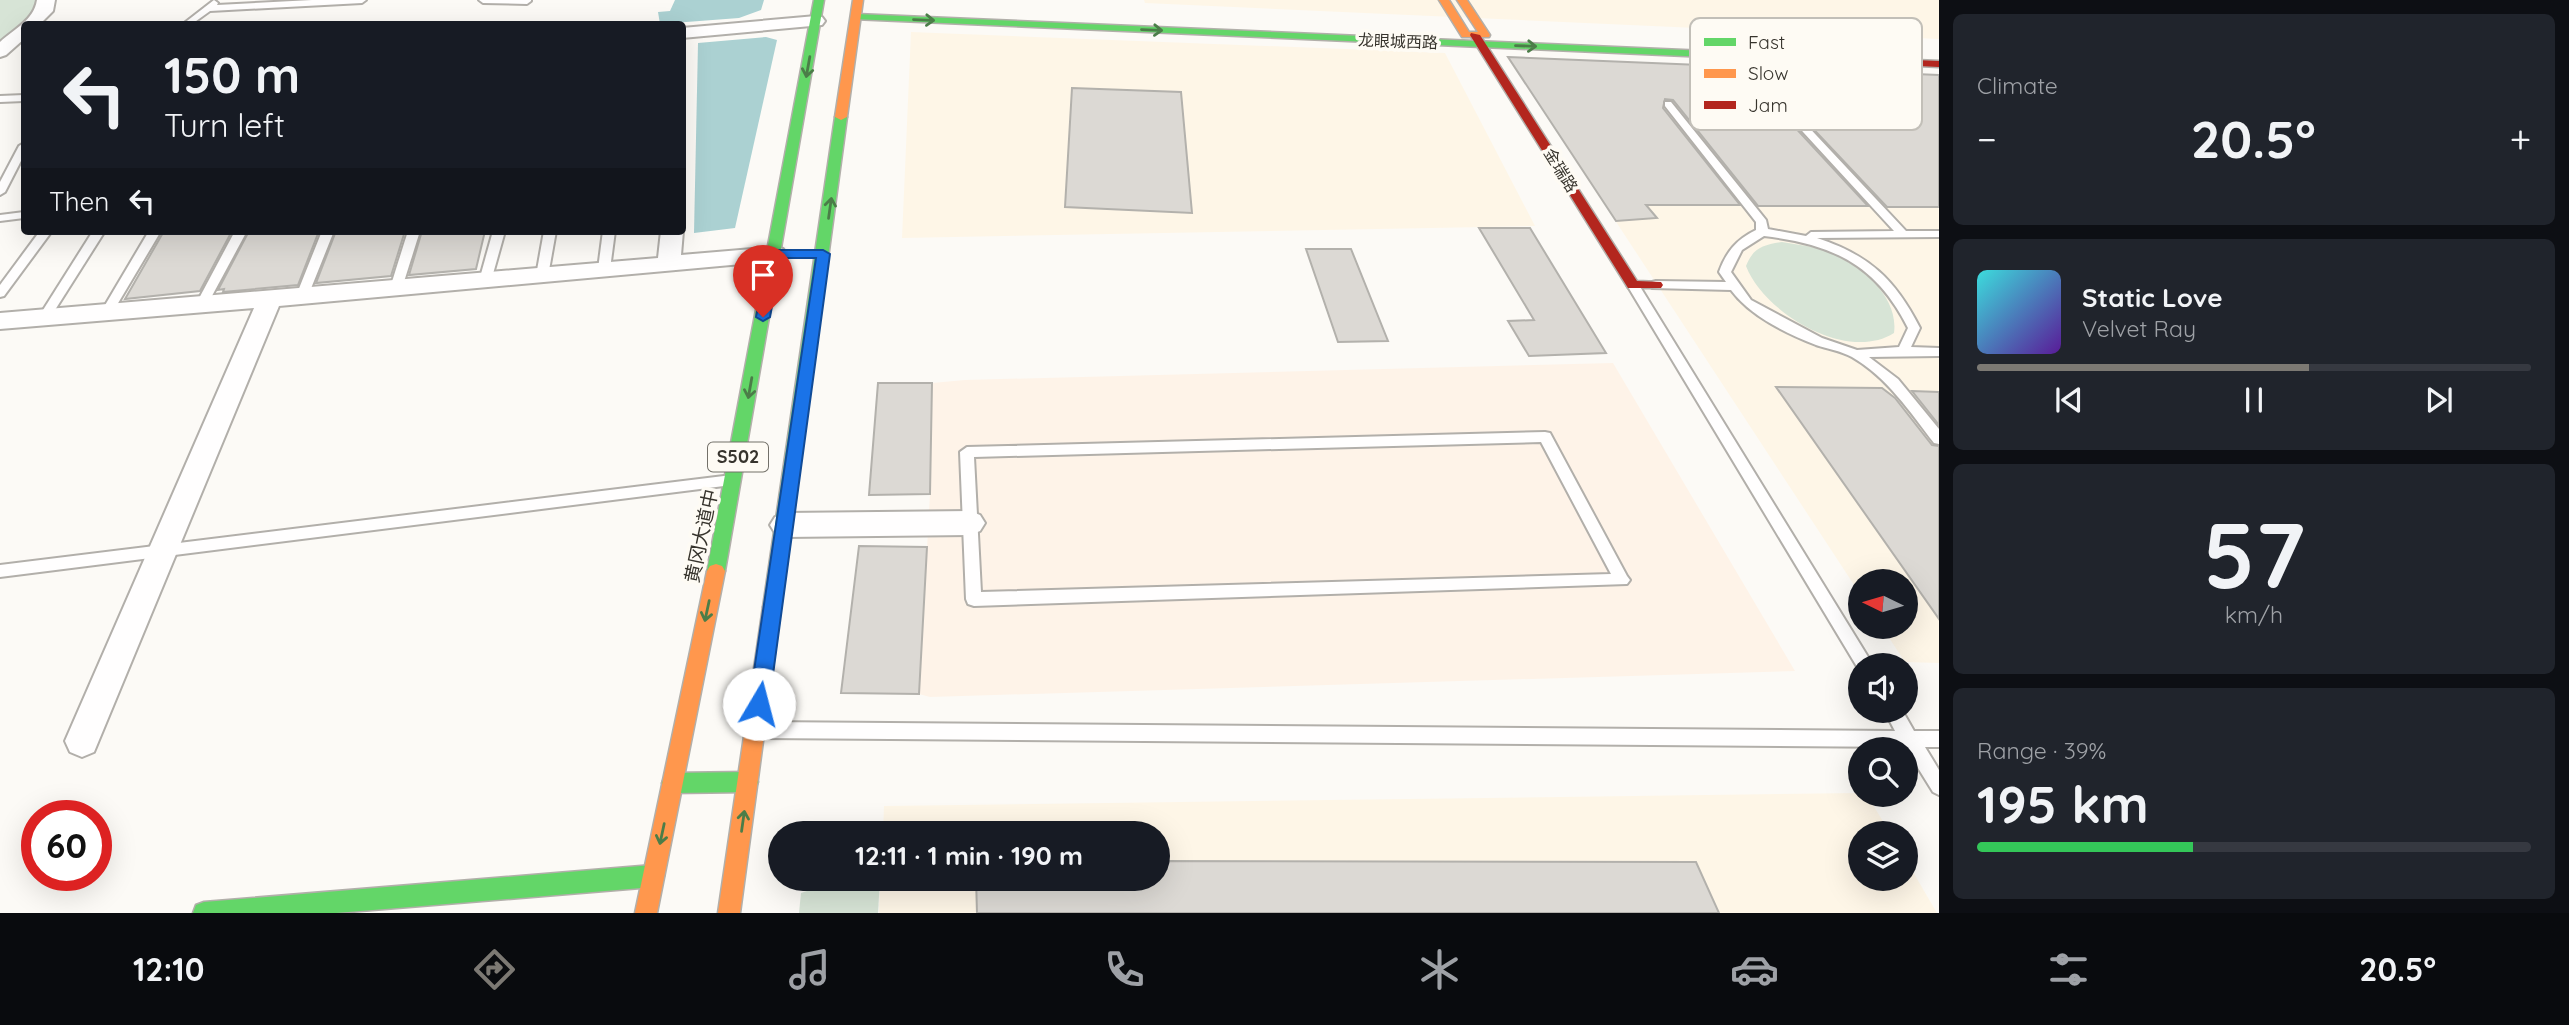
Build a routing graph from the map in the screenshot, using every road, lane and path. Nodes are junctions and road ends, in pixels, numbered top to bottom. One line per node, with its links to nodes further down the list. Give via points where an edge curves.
1 (46, 0): 11 (street, via 44,11)
2 (218, 0): 9 (lane)
3 (362, 0): 9 (lane)
4 (483, 0): 8 (lane)
5 (820, 0): 10 (street, 黄冈大道中 / S502)
6 (1444, 0): 15 (street, 金瑞路, via 1466,35)
7 (1462, 0): 15 (street, 金瑞路, via 1485,35)
8 (527, 1)
9 (208, 8): 12 (lane)
10 (840, 13): 13 (street); 16 (street, 龙眼城西路); 18 (street, 龙眼城西路, one-way to 18); 41 (street, 黄冈大道中 / S502, one-way to 41); 63 (street, 黄冈大道中 / S502, one-way to 10)
11 (34, 21)
12 (191, 21)
13 (686, 32)
14 (21, 33): 17 (street)
15 (1475, 35): 46 (street, 金瑞路)
16 (1690, 40)
17 (0, 51)
18 (1690, 52)
19 (21, 97): 20 (lane)
20 (0, 99)
21 (1668, 104): 27 (lane, via 1762,222)
22 (1806, 130): 40 (lane)
23 (21, 152): 24 (lane)
24 (0, 192)
25 (21, 215): 26 (lane)
26 (0, 218)
27 (1762, 232): 39 (lane); 48 (lane, via 1743,241 1729,258 1725,272)
28 (1939, 234): 40 (lane)
29 (43, 235): 50 (lane)
30 (96, 235): 55 (lane)
31 (153, 235): 54 (lane)
32 (239, 235): 53 (lane)
33 (326, 235): 51 (lane)
34 (413, 235): 49 (lane)
35 (498, 235): 45 (lane)
36 (549, 235): 44 (lane)
37 (608, 235): 43 (lane)
38 (672, 235): 42 (street)
39 (1799, 235): 40 (lane); 57 (lane, via 1862,262 1886,284 1903,304 1913,328)
40 (1904, 235)
41 (781, 254): 42 (street); 61 (street, 黄冈大道中 / S502, one-way to 61)
42 (669, 263): 43 (street)
43 (604, 269): 44 (street)
44 (542, 276): 45 (street)
45 (485, 281): 49 (street)
46 (1633, 285): 47 (street); 66 (lane)
47 (1656, 285): 48 (lane)
48 (1735, 286): 59 (lane, via 1747,303 1777,321)
49 (396, 288): 51 (street)
50 (0, 293)
51 (302, 296): 52 (street)
52 (270, 298): 53 (street); 64 (street)
53 (202, 304): 54 (street)
54 (107, 312): 55 (street)
55 (44, 318): 56 (street)
56 (0, 321)
57 (1903, 351): 58 (lane); 59 (lane)
58 (1939, 352)
59 (1856, 354): 60 (lane, via 1893,382)
60 (1939, 439)
61 (734, 480): 64 (lane); 75 (street, 黄冈大道中 / S502, one-way to 75)
62 (970, 523): 62 (lane, via 974,599 1622,580 1545,437 967,452); 63 (street)
63 (785, 525): 68 (street, 黄冈大道中 / S502)
64 (162, 551): 65 (lane); 72 (street)
65 (0, 570)
66 (1858, 653)
67 (1900, 723): 69 (lane)
68 (755, 730): 69 (lane); 74 (street, 黄冈大道中 / S502)
69 (1909, 737)
70 (1918, 738): 71 (lane)
71 (1939, 739)
72 (82, 741)
73 (1918, 752): 76 (lane)
74 (748, 782): 75 (street); 80 (street, 黄冈大道中 / S502, one-way to 74)
75 (672, 783): 77 (street, 黄冈大道中 / S502, one-way to 77)
76 (1939, 786)
77 (653, 876): 78 (street); 79 (street, 黄冈大道中 / S502)
78 (204, 913)
79 (646, 913)
80 (729, 913)

